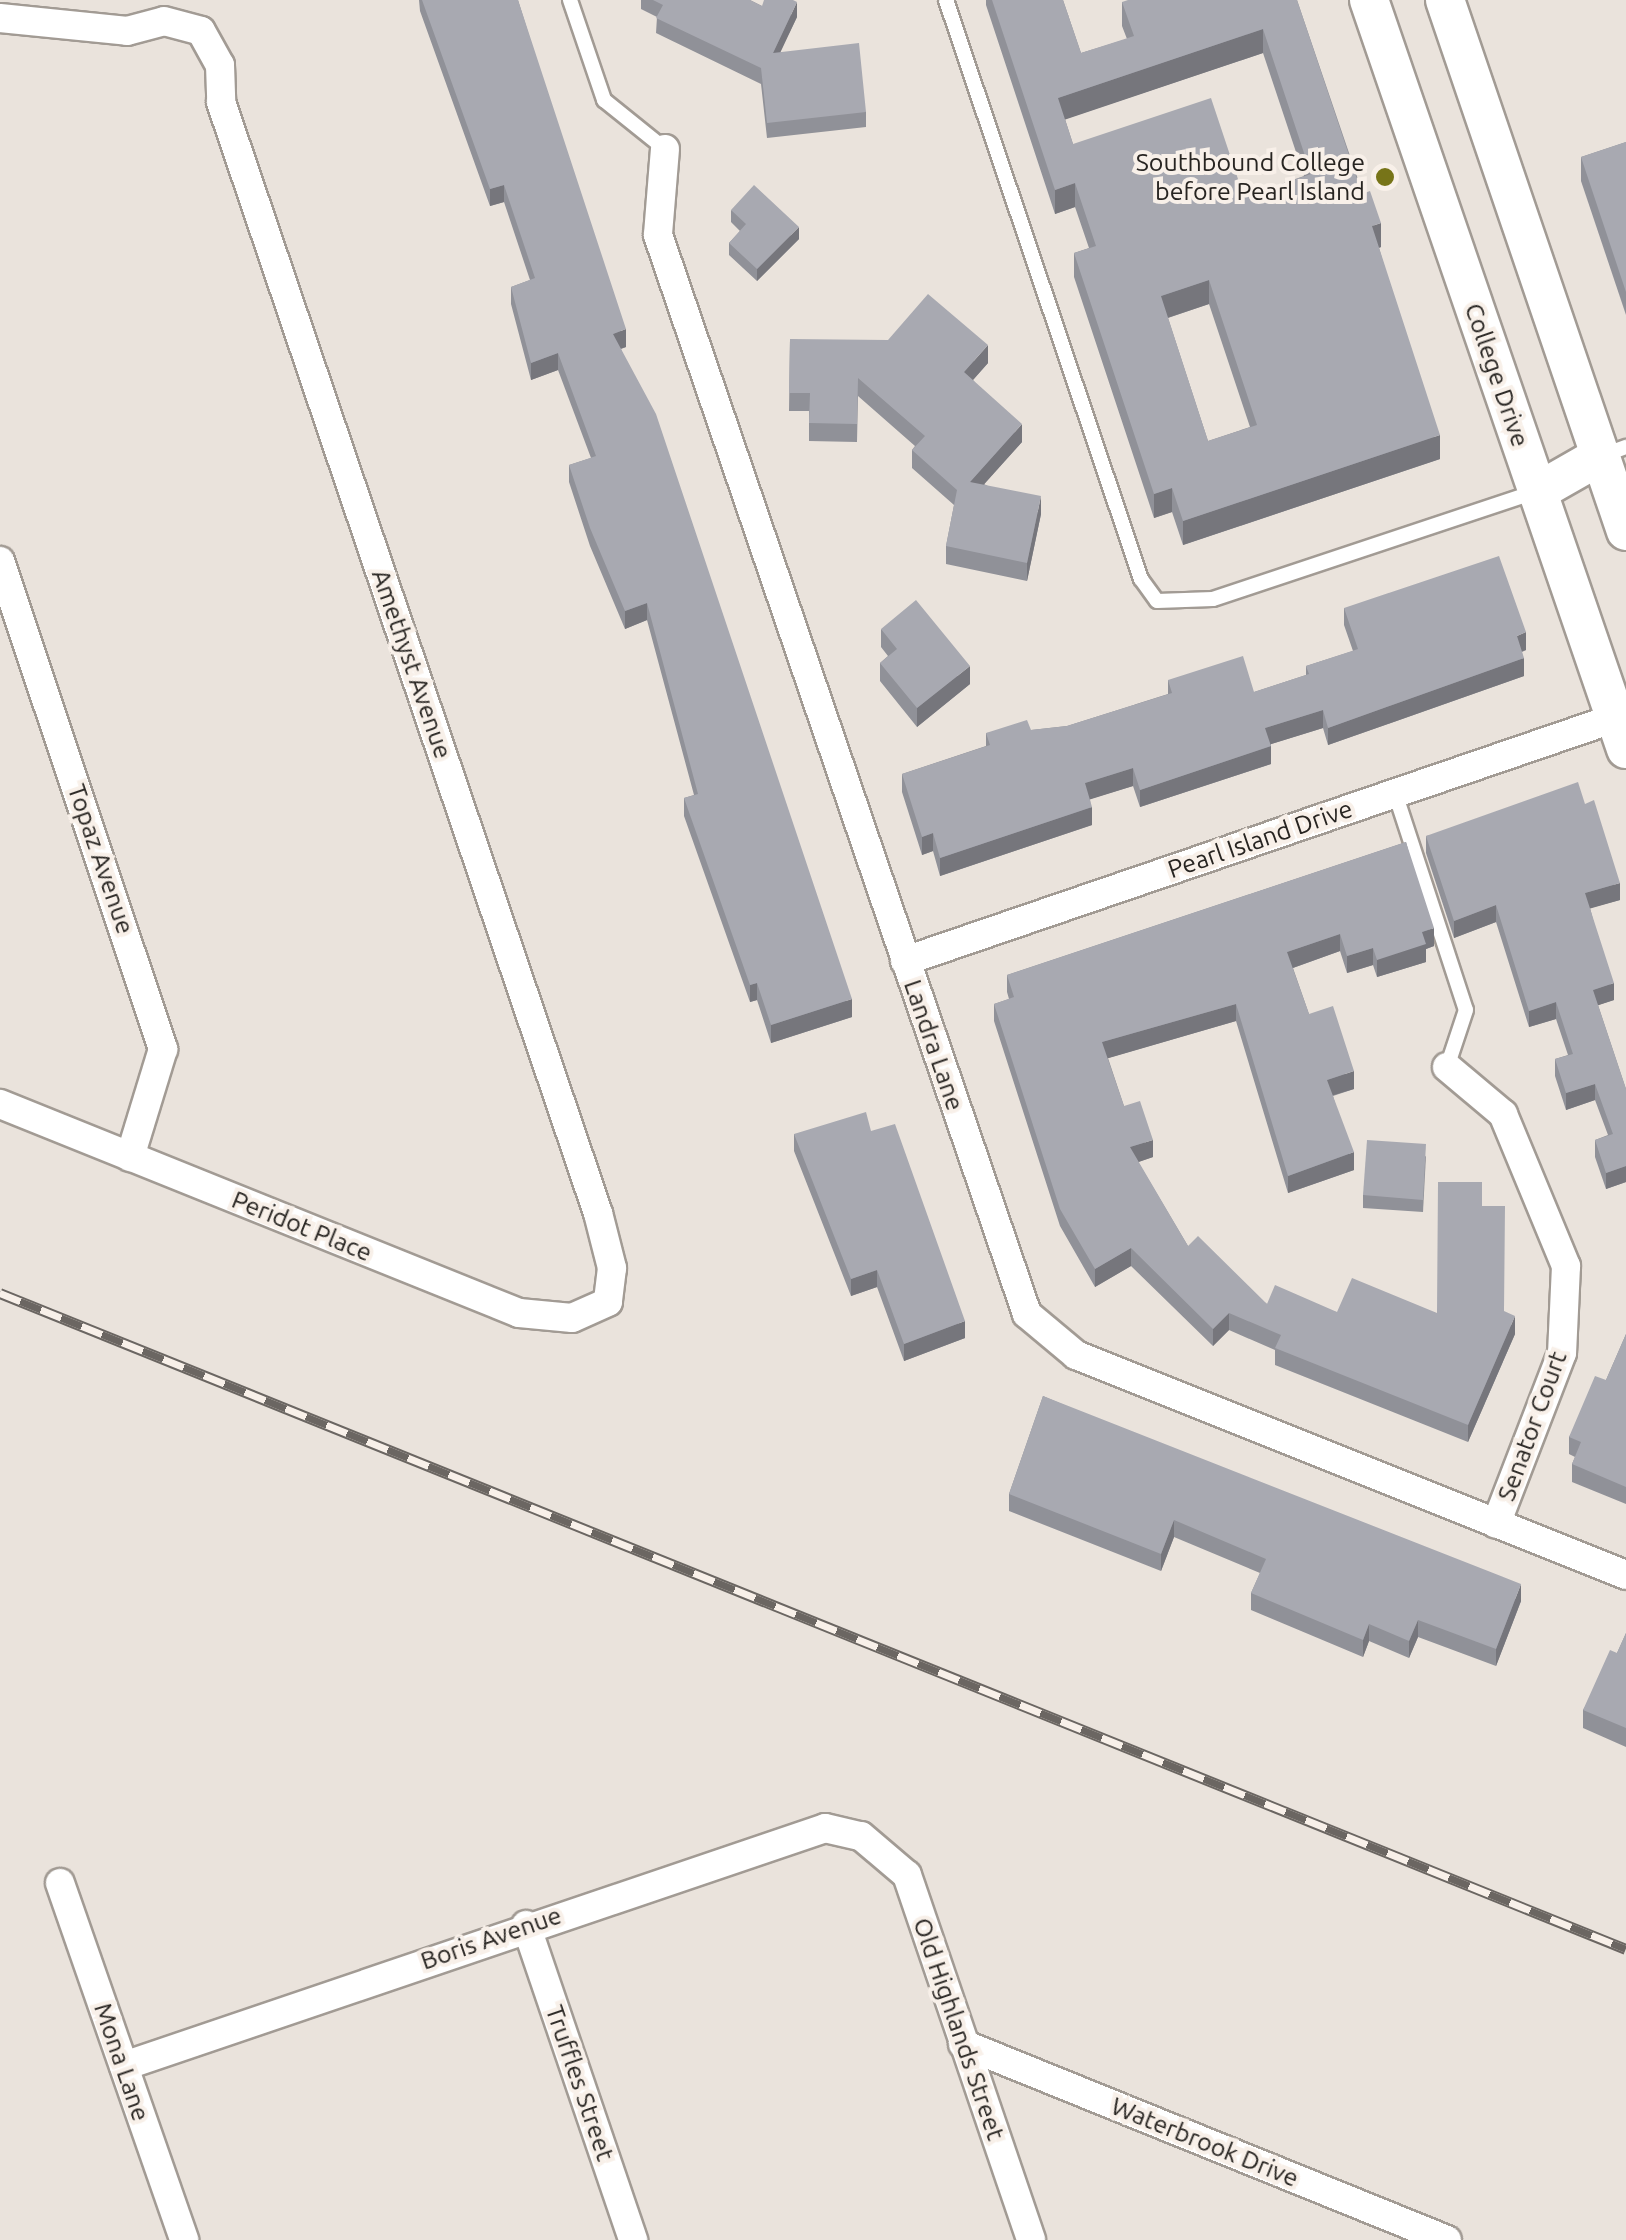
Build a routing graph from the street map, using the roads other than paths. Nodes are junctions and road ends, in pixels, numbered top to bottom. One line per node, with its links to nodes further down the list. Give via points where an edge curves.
1 (570, 0): 6 (lane, via 604,100)
2 (946, 0): 8 (lane, via 1141,579 1156,601 1212,599)
3 (1369, 0): 8 (main road, College Drive)
4 (1445, 0): 7 (main road)
5 (0, 18): 17 (street, Amethyst Avenue, via 127,32 164,21 202,31 598,1213 612,1268)
6 (665, 149): 13 (street, Landra Lane, via 658,235)
7 (1613, 452): 8 (main road); 9 (main road)
8 (1537, 492): 11 (main road, College Drive)
9 (1626, 531)
10 (0, 561): 16 (street, Topaz Avenue, via 163,1049)
11 (1621, 734): 12 (street, Pearl Island Drive)
12 (1395, 793): 13 (street, Pearl Island Drive); 14 (lane, via 1466,1010)
13 (905, 961): 18 (street, Landra Lane, via 1011,1275 1046,1338)
14 (1447, 1067): 18 (street, Senator Court, via 1504,1114 1566,1266 1562,1352)
15 (0, 1104): 16 (street, Peridot Place)
16 (130, 1157): 17 (street, Peridot Place, via 519,1314 572,1318)
17 (608, 1302)
18 (1496, 1524): 19 (street, Landra Lane)
19 (1626, 1575)
20 (860, 1836): 22 (street, Boris Avenue, via 792,1834); 23 (street, Old Highlands Street, via 907,1876)
21 (60, 1884): 24 (street, Mona Lane)
22 (526, 1925): 24 (street, Boris Avenue); 26 (street, Truffles Street)
23 (963, 2044): 27 (street, Old Highlands Street); 28 (street, Waterbrook Drive)
24 (124, 2066): 25 (street, Mona Lane)
25 (184, 2240)
26 (633, 2240)
27 (1031, 2240)
28 (1448, 2240)

